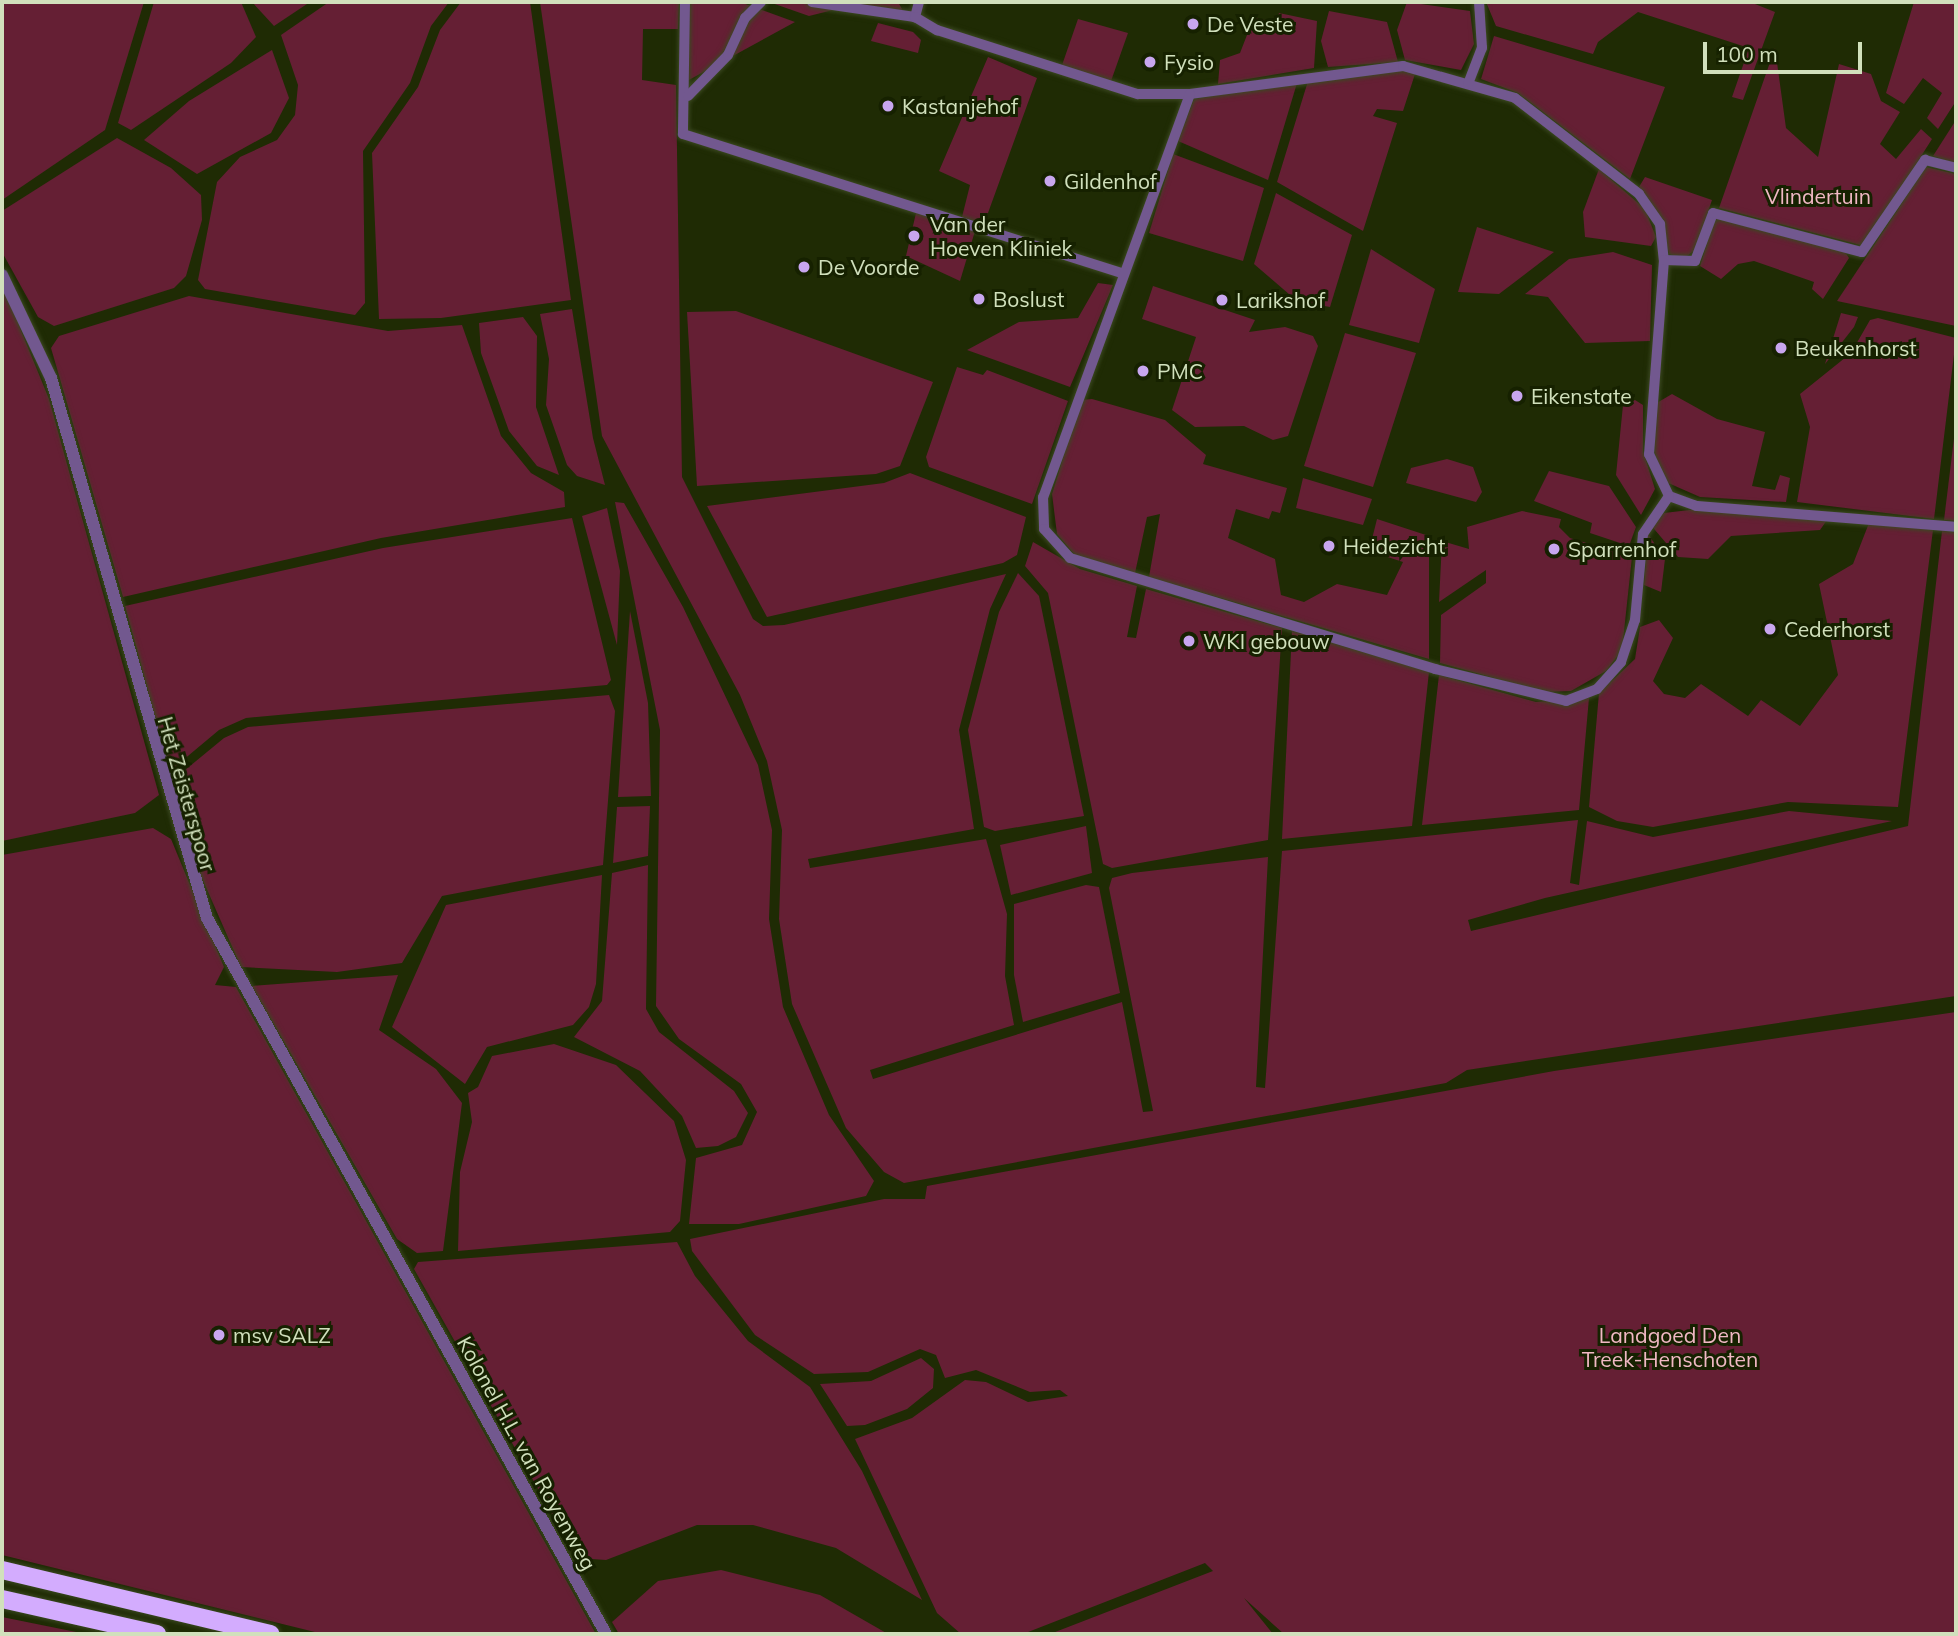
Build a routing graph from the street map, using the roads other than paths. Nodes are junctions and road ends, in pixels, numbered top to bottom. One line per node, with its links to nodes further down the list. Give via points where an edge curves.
1 (685, 2): 9 (street)
2 (761, 2): 9 (street, via 745,18 728,55)
3 (812, 2): 6 (street)
4 (919, 2): 6 (street)
5 (1479, 2): 7 (street, via 1482,48)
6 (915, 17): 8 (street, via 994,52 1118,91)
7 (1468, 83): 8 (street, via 1395,66); 11 (street, via 1520,101 1639,194 1660,224)
8 (1190, 94): 12 (street)
9 (688, 96): 12 (street, via 680,125 685,135)
10 (1956, 168): 11 (street, via 1925,160 1862,252 1713,213 1695,261)
11 (1664, 260): 14 (street, via 1649,454)
12 (1122, 273): 14 (street, via 1041,512 1053,544 1095,568 1526,696 1566,701 1597,689 1621,662 1635,620 1643,534)
13 (2, 275): 16 (street, Het Zeisterspoor, via 51,378 206,918)
14 (1669, 496): 15 (street, via 1696,506)
15 (1956, 527)
16 (414, 1291): 21 (street, Kolonel H.L. van Royenweg)
17 (2, 1570): 20 (highway)
18 (2, 1599): 19 (highway)
19 (157, 1634)
20 (270, 1634)
21 (606, 1634)

